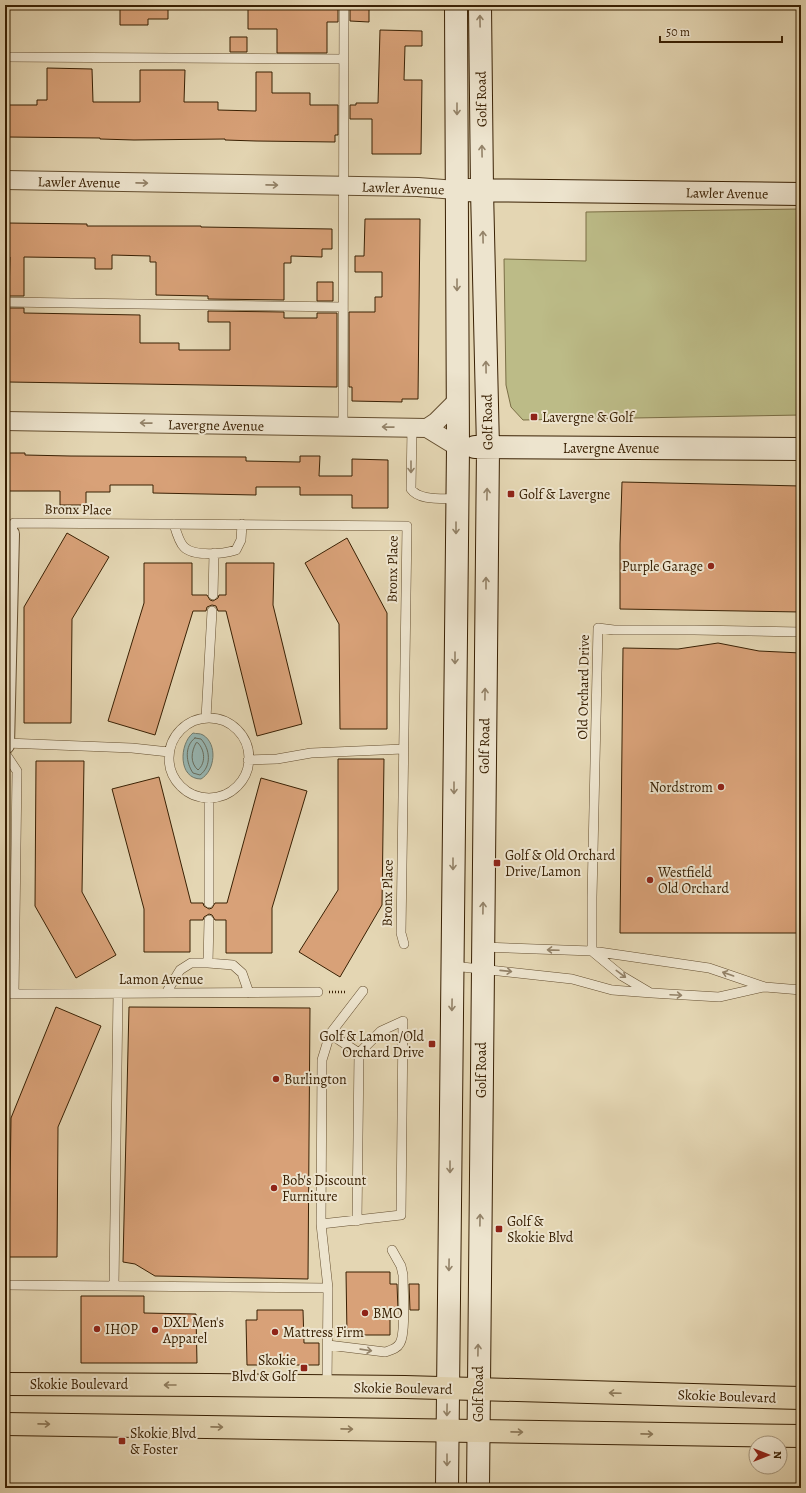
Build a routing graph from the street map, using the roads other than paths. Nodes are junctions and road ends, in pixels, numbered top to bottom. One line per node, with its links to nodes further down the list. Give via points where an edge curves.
1 (344, 5): 5 (lane)
2 (456, 5): 8 (main road, Golf Road, one-way to 8)
3 (480, 5): 9 (main road, Golf Road, one-way to 3)
4 (5, 57): 5 (lane)
5 (344, 59): 7 (lane)
6 (5, 180): 7 (street, Lawler Avenue, one-way to 7)
7 (344, 186): 8 (street, Lawler Avenue); 12 (lane)
8 (456, 190): 9 (main road, Lawler Avenue); 13 (main road, Golf Road, one-way to 13)
9 (482, 190): 10 (main road, Lawler Avenue); 18 (main road, Golf Road, one-way to 9)
10 (801, 194)
11 (5, 302): 12 (lane)
12 (343, 307): 15 (lane)
13 (457, 401): 16 (street, via 436,422); 17 (main road, Golf Road)
14 (5, 421): 15 (street, Lavergne Avenue, one-way to 14)
15 (343, 426): 16 (street, Lavergne Avenue, one-way to 15)
16 (419, 428): 17 (street, Lavergne Avenue); 20 (lane, one-way to 20, via 411,489 422,496)
17 (458, 447): 18 (main road, Lavergne Avenue); 20 (main road, Golf Road)
18 (488, 448): 19 (main road, Lavergne Avenue); 37 (main road, Golf Road, one-way to 18)
19 (801, 449)
20 (456, 499): 40 (main road, Golf Road, one-way to 40)
21 (174, 524): 22 (lane, Bronx Place); 23 (lane, Bronx Place, via 14,523); 24 (lane, via 182,546 190,552)
22 (242, 524): 24 (lane, via 241,540 236,550 223,554); 30 (lane, Bronx Place, via 407,526)
23 (10, 534): 29 (street)
24 (214, 553): 25 (lane)
25 (213, 594)
26 (212, 611): 28 (lane)
27 (801, 632): 38 (lane, Old Orchard Drive, via 598,628)
28 (206, 718): 31 (lane, via 186,725 175,737); 32 (lane, via 223,721 237,730 243,738)
29 (5, 747): 31 (lane, via 132,748); 48 (lane, via 17,771)
30 (403, 749): 32 (lane, via 311,753); 36 (lane, Bronx Place, via 401,933)
31 (169, 752): 33 (lane, via 172,774 178,784 198,797)
32 (248, 760): 33 (lane, via 246,772 232,791)
33 (210, 798): 34 (lane)
34 (209, 903)
35 (209, 920): 39 (lane)
36 (404, 944)
37 (482, 947): 38 (lane, one-way to 37); 41 (main road, Golf Road)
38 (592, 951): 42 (lane, one-way to 38, via 709,968); 50 (lane, one-way to 50, via 622,976)
39 (208, 963): 46 (lane, via 191,963 180,970); 47 (lane, via 233,965 242,973)
40 (453, 966): 41 (lane); 62 (main road, Golf Road, one-way to 62)
41 (482, 969): 50 (lane, one-way to 50, via 572,979 612,990); 63 (main road, Golf Road, one-way to 41)
42 (765, 987): 43 (lane); 50 (lane, one-way to 42, via 719,997)
43 (801, 990)
44 (363, 991): 51 (lane)
45 (318, 992): 47 (lane, Lamon Avenue)
46 (166, 993): 47 (lane, Lamon Avenue); 49 (lane, Lamon Avenue)
47 (249, 993)
48 (10, 994): 49 (lane, Lamon Avenue)
49 (118, 994): 57 (lane)
50 (652, 994)
51 (330, 1034): 52 (lane); 54 (lane, via 322,1060)
52 (358, 1053): 53 (lane); 53 (lane, via 380,1031 403,1021 402,1215)
53 (357, 1220): 54 (lane)
54 (321, 1224): 58 (lane)
55 (392, 1250): 59 (lane, one-way to 55, via 385,1352 394,1350 400,1344 403,1333 403,1275)
56 (5, 1285): 57 (lane)
57 (114, 1286): 58 (lane)
58 (328, 1288): 59 (lane)
59 (328, 1345): 61 (lane)
60 (5, 1384): 61 (main road, Skokie Boulevard, one-way to 60)
61 (327, 1386): 62 (main road, Skokie Boulevard)
62 (448, 1388): 63 (main road, Skokie Boulevard); 66 (main road, Golf Road, one-way to 66)
63 (478, 1389): 64 (main road, Skokie Boulevard, one-way to 63); 67 (main road, Golf Road)
64 (801, 1398)
65 (5, 1424): 66 (main road, one-way to 66)
66 (447, 1431): 67 (main road); 69 (main road, Golf Road, one-way to 69)
67 (478, 1432): 68 (main road, one-way to 68); 70 (main road, Golf Road)
68 (801, 1436)
69 (447, 1488)
70 (478, 1488)

